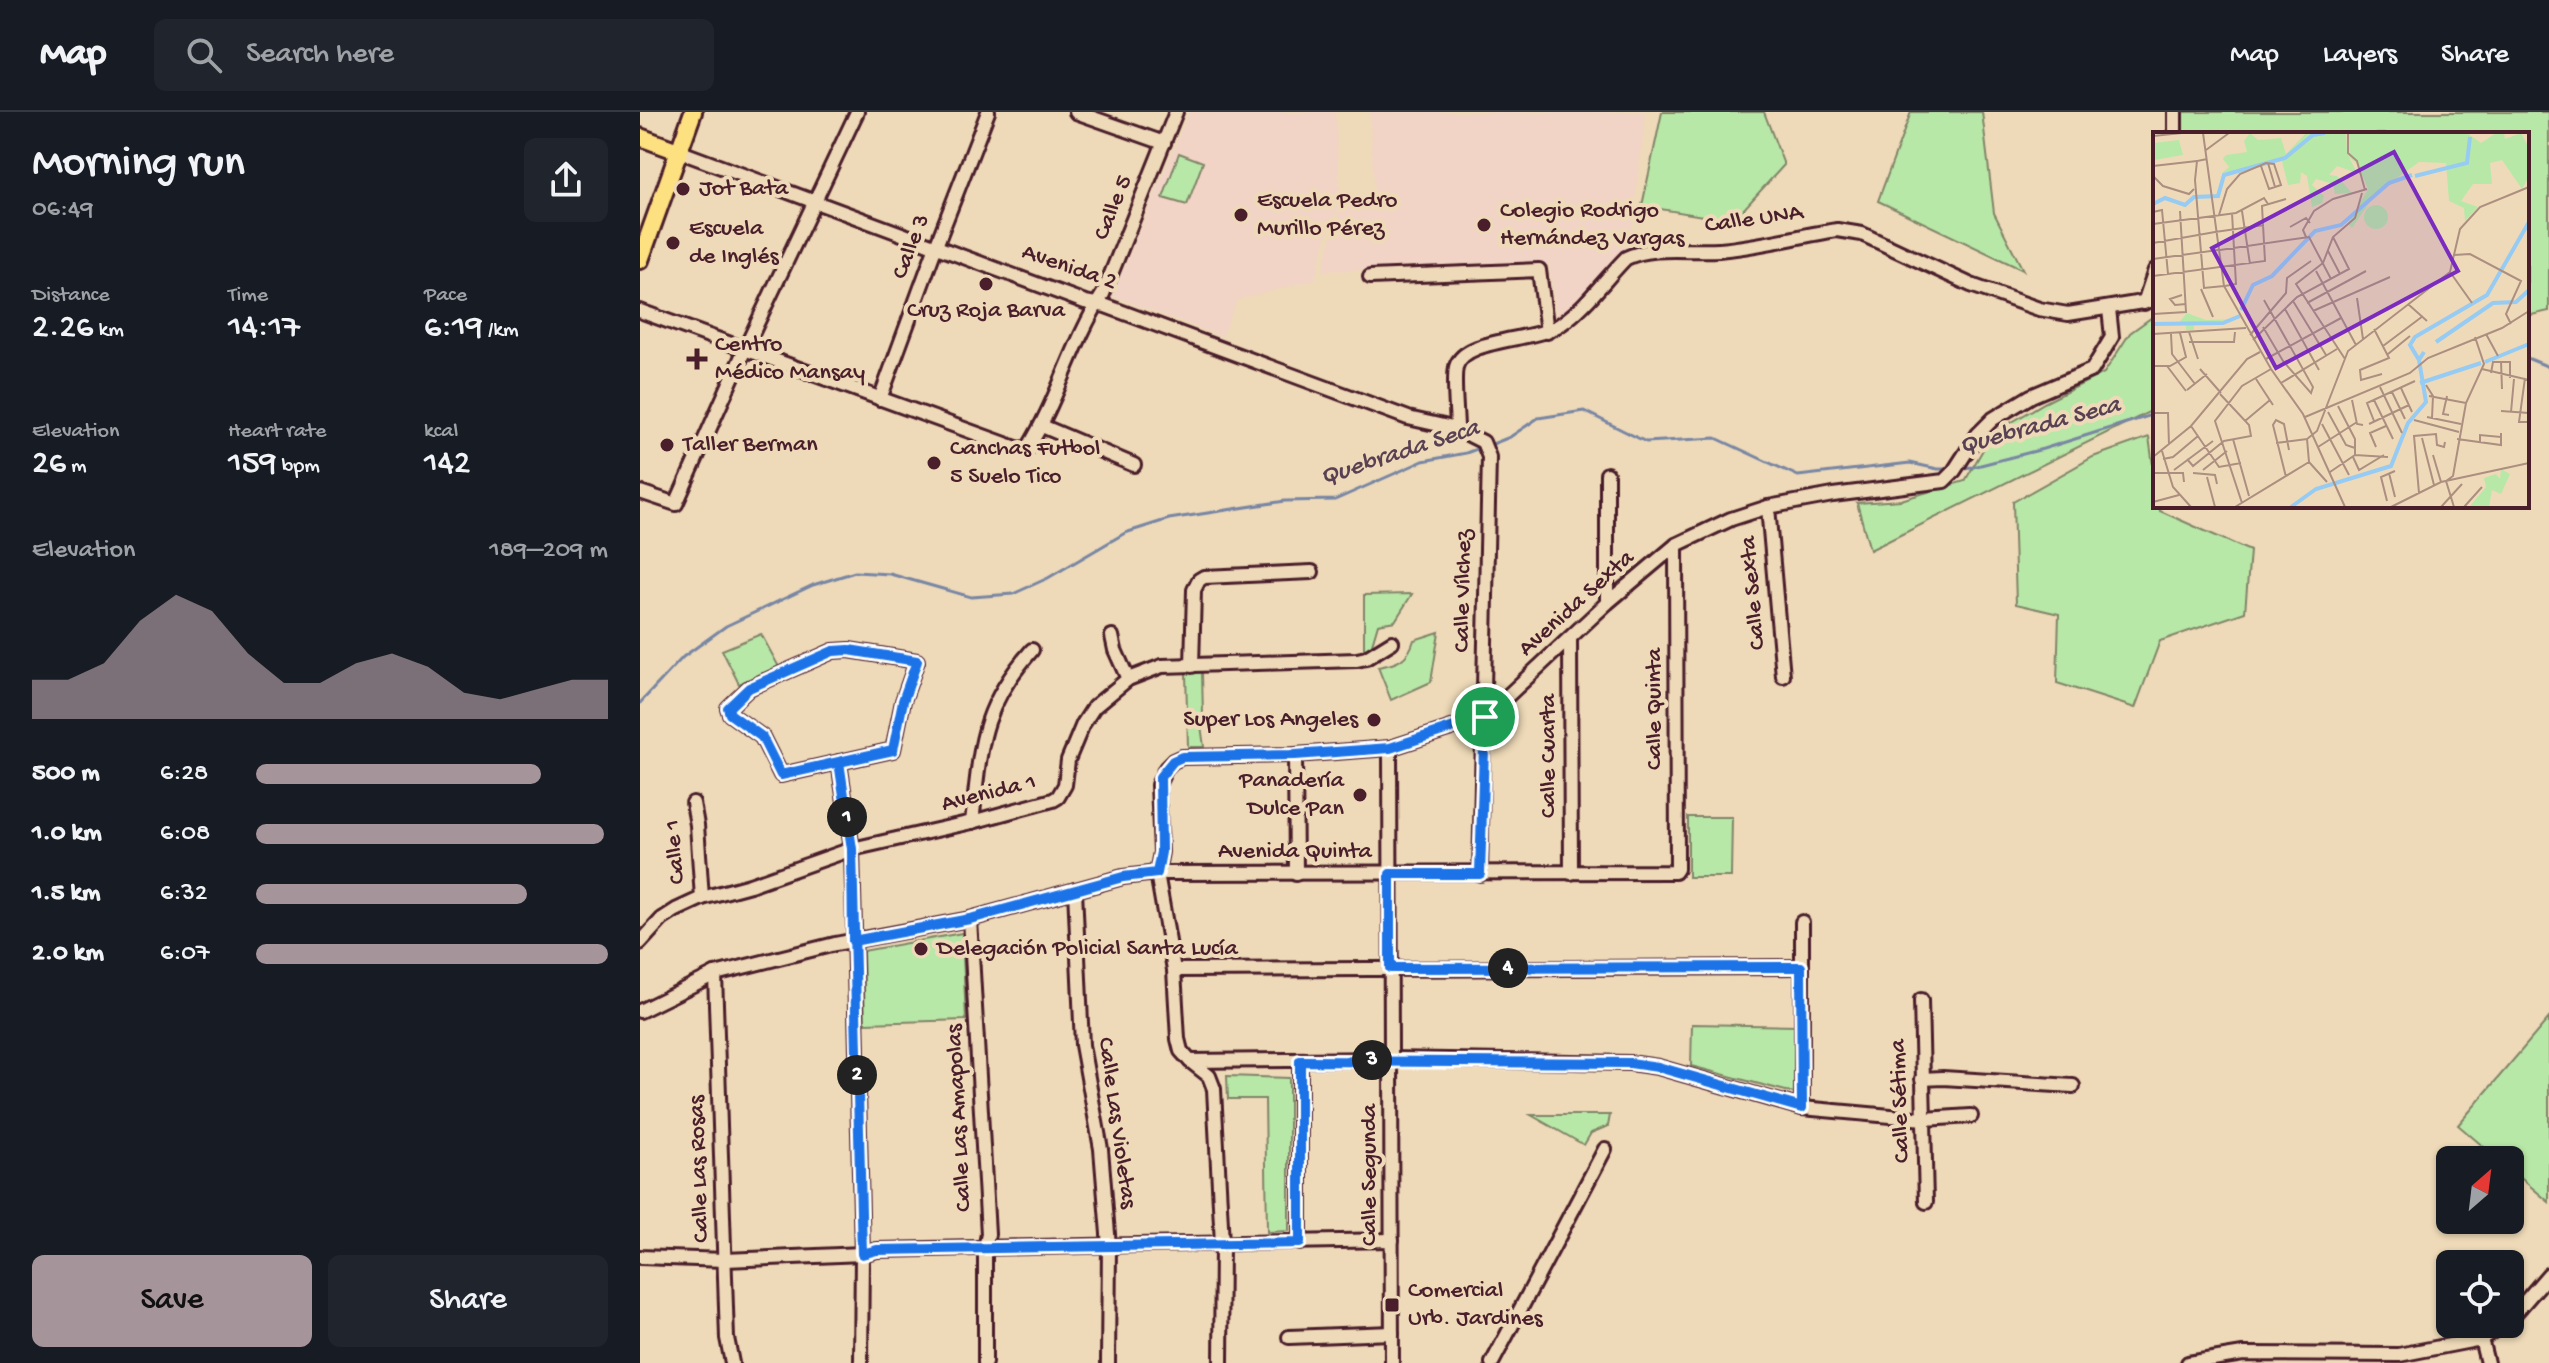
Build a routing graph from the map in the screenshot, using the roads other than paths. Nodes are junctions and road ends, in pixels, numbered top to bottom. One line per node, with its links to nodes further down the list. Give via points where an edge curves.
1 (693, 112): 8 (main road)
2 (857, 112): 9 (street)
3 (988, 112): 10 (street, Calle 3)
4 (1076, 112): 7 (street)
5 (1176, 112): 7 (street, Calle 5)
6 (640, 137): 8 (main road, Avenida 2)
7 (1164, 143): 14 (street, Calle 5)
8 (678, 151): 9 (street, Avenida 2); 11 (main road)
9 (815, 202): 10 (street, Avenida 2); 18 (street)
10 (936, 246): 14 (street, Avenida 2); 19 (street, Calle 3)
11 (640, 260)
12 (1370, 277): 17 (street, via 1539,270)
13 (2150, 301): 15 (street, Calle UNA)
14 (1096, 304): 20 (street, Calle 5); 21 (street, Avenida 2, via 1408,418)
15 (2109, 309): 17 (street, Calle UNA, via 2068,314 2039,309 1971,285 1862,234 1837,230 1722,250 1638,252); 26 (street, Avenida Sexta, via 2112,337 2092,370 1993,419 1944,481)
16 (640, 311): 18 (street)
17 (1547, 332): 21 (street, Calle UNA, via 1479,346 1465,354 1456,367)
18 (745, 349): 19 (street); 25 (street, via 676,504)
19 (880, 399): 20 (street, Calle 5, via 1019,449 1028,448)
20 (1042, 426): 23 (street)
21 (1457, 429): 22 (street, Avenida 2, via 1483,442)
22 (1488, 461): 37 (street, Calle Vílchez)
23 (1134, 465)
24 (1607, 474): 29 (street)
25 (640, 492)
26 (1768, 507): 27 (street, Avenida Sexta); 35 (street, Calle Sexta)
27 (1676, 545): 29 (street, Avenida Sexta); 44 (street, Calle Quinta)
28 (1312, 572): 34 (street, via 1204,577 1196,585)
29 (1607, 603): 31 (street, Avenida Sexta)
30 (1112, 636): 36 (street)
31 (1570, 638): 37 (street, Avenida Sexta); 46 (street, Calle Cuarta)
32 (1392, 642): 34 (street, Avenida 1, via 1357,660)
33 (1032, 650): 42 (street, via 1009,676 986,722)
34 (1192, 666): 36 (street, Avenida 1, via 1162,666)
35 (1783, 676)
36 (1128, 679): 42 (street, Avenida 1, via 1094,707 1083,724 1058,797)
37 (1485, 717): 38 (street, Avenida Sexta); 49 (street, Calle Vílchez)
38 (1390, 748): 39 (street, Avenida Sexta); 48 (street, Calle Segunda)
39 (1295, 755): 45 (street, Avenida Sexta, via 1173,761 1160,777); 47 (street)
40 (839, 762): 40 (street, via 893,750 917,661 833,651 749,688 728,708 762,737 781,775); 43 (street)
41 (693, 803): 51 (street, Calle 1)
42 (972, 822): 43 (street, Avenida 1)
43 (852, 849): 51 (street, Avenida 1); 54 (street)
44 (1675, 872): 46 (street, Avenida Quinta)
45 (1157, 873): 47 (street, Avenida Quinta); 50 (street, Avenida Quinta); 58 (street)
46 (1571, 873): 49 (street, Avenida Quinta)
47 (1296, 874): 48 (street, Avenida Quinta)
48 (1390, 874): 49 (street, Avenida Quinta); 57 (street, Calle Segunda)
49 (1480, 874)
50 (1075, 890): 52 (street, Avenida Quinta); 75 (street, Calle Las Violetas, via 1082,1045 1101,1149)
51 (702, 898): 55 (street, Avenida 1, via 662,919)
52 (970, 919): 54 (street, Avenida Quinta); 76 (street, Calle Las Amapolas)
53 (1802, 922): 56 (street)
54 (853, 941): 59 (street, Avenida Quinta); 77 (street)
55 (640, 943)
56 (1801, 967): 57 (street); 67 (street)
57 (1390, 968): 58 (street); 62 (street, Calle Segunda)
58 (1174, 970): 63 (street, via 1178,1039)
59 (715, 974): 61 (street, Avenida Quinta); 79 (street, Calle Las Rosas)
60 (1921, 1000): 65 (street, Calle Sétima)
61 (640, 1011)
62 (1391, 1059): 64 (street); 67 (street, via 1630,1063); 72 (street, Calle Segunda)
63 (1190, 1061): 64 (street); 74 (street, via 1209,1076 1214,1089)
64 (1300, 1061): 73 (street)
65 (1922, 1079): 66 (street); 69 (street, Calle Sétima)
66 (2073, 1086)
67 (1802, 1108): 69 (street)
68 (1971, 1116): 69 (street)
69 (1924, 1119): 71 (street, Calle Sétima)
70 (1605, 1149): 92 (street)
71 (1926, 1202)
72 (1392, 1240): 73 (street); 83 (street, Calle Segunda)
73 (1300, 1243): 74 (street)
74 (1222, 1244): 75 (street); 90 (street)
75 (1109, 1246): 76 (street); 89 (street, Calle Las Violetas)
76 (985, 1248): 77 (street); 88 (street, Calle Las Amapolas)
77 (862, 1254): 79 (street); 87 (street)
78 (640, 1257): 79 (street)
79 (725, 1260): 86 (street, Calle Las Rosas)
80 (2549, 1274): 81 (street)
81 (2545, 1287): 82 (street)
82 (2524, 1306)
83 (1392, 1333): 84 (street); 91 (street, Calle Segunda)
84 (1289, 1337)
85 (2481, 1339): 93 (street, via 2399,1355 2243,1354); 94 (street)
86 (732, 1363)
87 (861, 1363)
88 (985, 1363)
89 (1108, 1363)
90 (1221, 1363)
91 (1392, 1363)
92 (1492, 1363)
93 (2188, 1363)
94 (2487, 1363)

